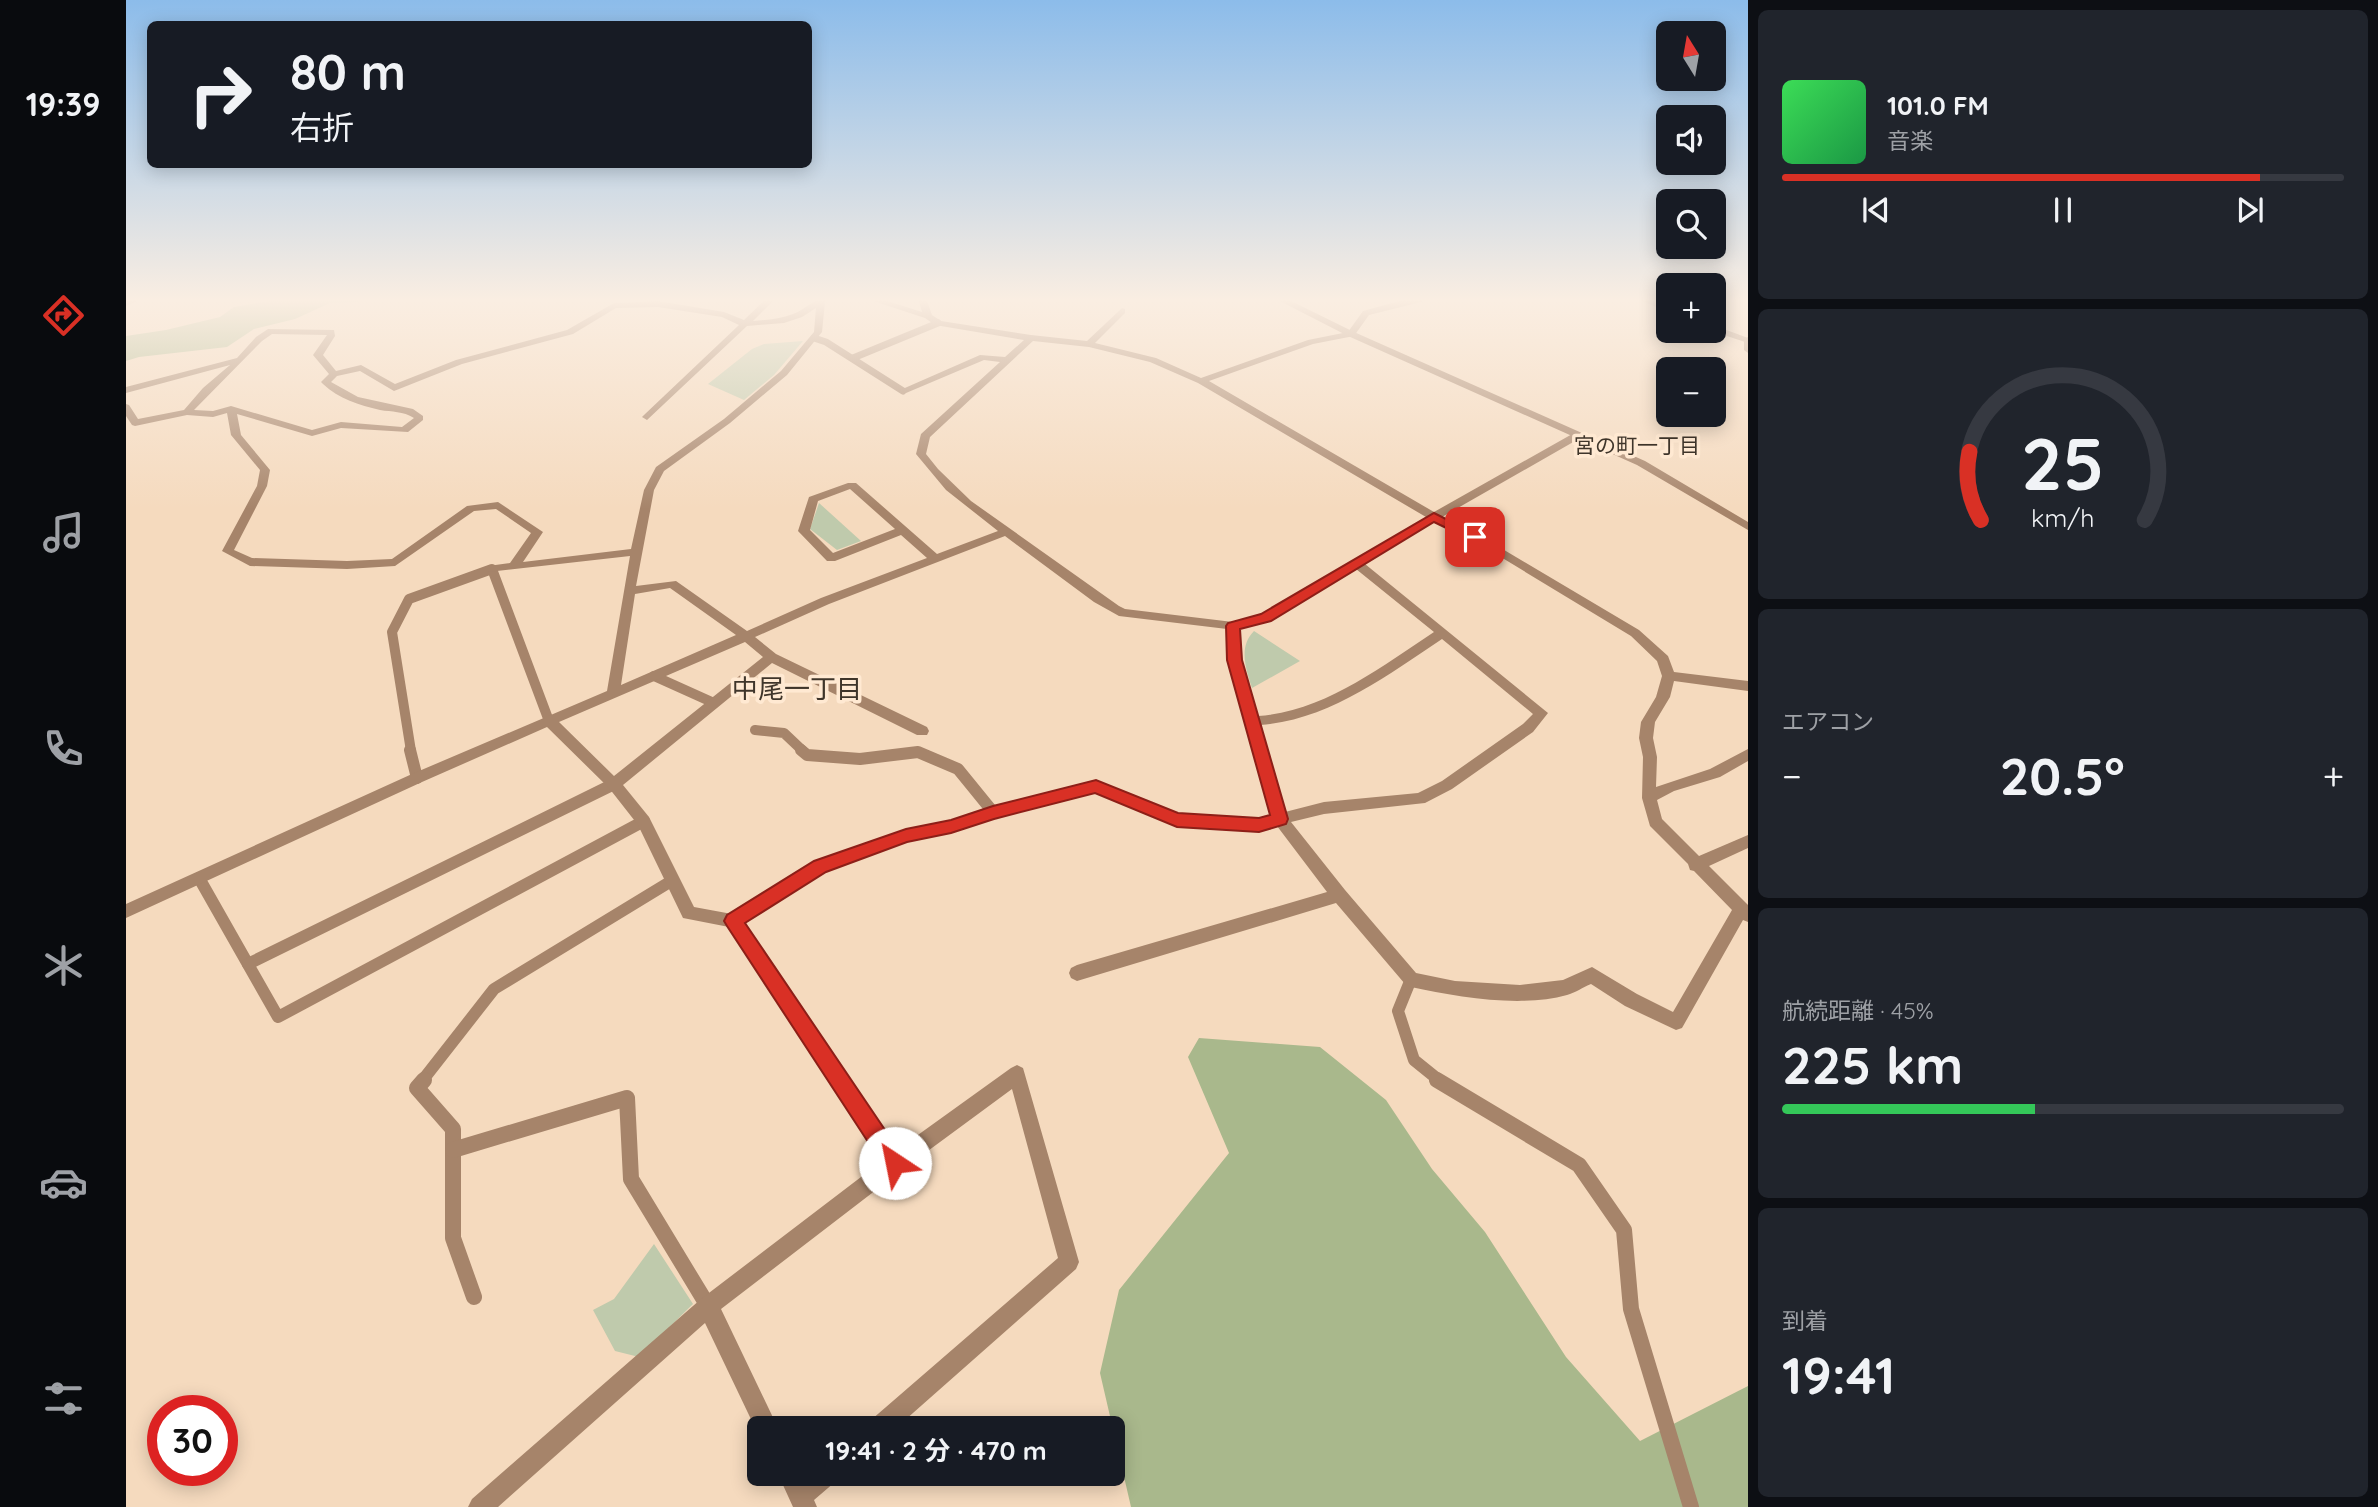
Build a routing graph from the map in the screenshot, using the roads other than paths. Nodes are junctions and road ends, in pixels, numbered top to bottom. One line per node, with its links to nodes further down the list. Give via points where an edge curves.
1 (209, 368): 17 (street)
2 (230, 368): 21 (street)
3 (329, 368): 15 (street)
4 (360, 368): 15 (street)
5 (362, 368): 6 (street, via 394,387)
6 (443, 368)
7 (698, 368): 22 (street)
8 (787, 368): 28 (street, via 737,413 660,470 649,490)
9 (869, 368): 18 (lane)
10 (955, 368): 18 (street)
11 (998, 368): 27 (street, via 925,436 921,454 936,476)
12 (1172, 368): 16 (street)
13 (1237, 368): 16 (street)
14 (1428, 368): 23 (street)
15 (334, 374): 20 (street, via 326,382 332,389 386,408 411,410 420,418 404,430 341,425 312,433)
16 (1201, 381): 24 (street)
17 (126, 390)
18 (903, 391)
19 (126, 407): 21 (street, via 135,424)
20 (232, 409): 21 (street, via 213,414); 31 (street, via 236,435 265,470 262,486 228,551 250,562 395,562 471,508 498,505 537,532)
21 (187, 412)
22 (647, 417)
23 (1578, 435): 24 (street); 25 (street, via 1642,463)
24 (1434, 517): 30 (street); 39 (street, via 1635,633 1663,659)
25 (1748, 527)
26 (903, 530): 26 (street, via 852,485 813,499 804,531 831,558); 29 (street)
27 (1006, 532): 29 (street); 34 (street, via 1107,607 1122,613)
28 (636, 552): 31 (street); 33 (street)
29 (935, 559): 36 (street)
30 (1358, 564): 34 (street, via 1266,618); 35 (street)
31 (515, 565): 32 (street)
32 (492, 569): 44 (lane); 48 (lane, via 409,599 391,632)
33 (629, 591): 36 (street, via 672,584); 41 (street)
34 (1233, 626): 43 (street, via 1235,660)
35 (1441, 633): 43 (street, via 1349,692 1278,721); 52 (street, via 1541,713 1528,728 1420,799 1324,808)
36 (746, 636): 37 (street); 38 (street)
37 (771, 657): 42 (street); 46 (street)
38 (654, 676): 41 (street); 42 (lane)
39 (1669, 676): 40 (street); 50 (street, via 1648,722)
40 (1748, 686)
41 (613, 694): 44 (street)
42 (713, 703): 49 (street)
43 (1253, 720): 52 (street)
44 (549, 721): 48 (street); 49 (street)
45 (755, 730): 51 (lane, via 784,733 807,755 860,758 918,752 958,769)
46 (922, 731)
47 (1748, 754): 50 (street, via 1715,773)
48 (417, 778): 56 (street)
49 (614, 785): 53 (street); 62 (lane)
50 (1649, 798): 55 (street, via 1655,822)
51 (993, 812): 52 (street, via 1096,786 1177,820 1259,825); 61 (street, via 820,866)
52 (1280, 819): 58 (street)
53 (644, 821): 57 (street); 62 (lane, via 278,1017)
54 (1748, 841): 55 (street)
55 (1695, 865): 60 (street)
56 (199, 878): 59 (street); 62 (lane)
57 (673, 880): 61 (street, via 689,913); 65 (lane, via 494,989 417,1088 453,1129)
58 (1339, 895): 63 (street); 64 (street)
59 (126, 911)
60 (1744, 912): 64 (street, via 1675,1022 1592,975 1565,988 1520,993 1455,989)
61 (734, 921): 66 (street)
62 (248, 964)
63 (1077, 973)
64 (1411, 979): 75 (lane, via 1398,1011 1414,1060 1449,1087 1579,1165 1624,1230 1631,1309)
65 (453, 1150): 67 (lane, via 453,1238); 68 (lane, via 627,1098 631,1179)
66 (895, 1163): 68 (street); 70 (street, via 1017,1074 1069,1262)
67 (474, 1297)
68 (708, 1306): 69 (street); 74 (street)
69 (761, 1416)
70 (893, 1416)
71 (795, 1486): 73 (street)
72 (817, 1486): 73 (street)
73 (803, 1502)
74 (480, 1507)
75 (1691, 1507)

